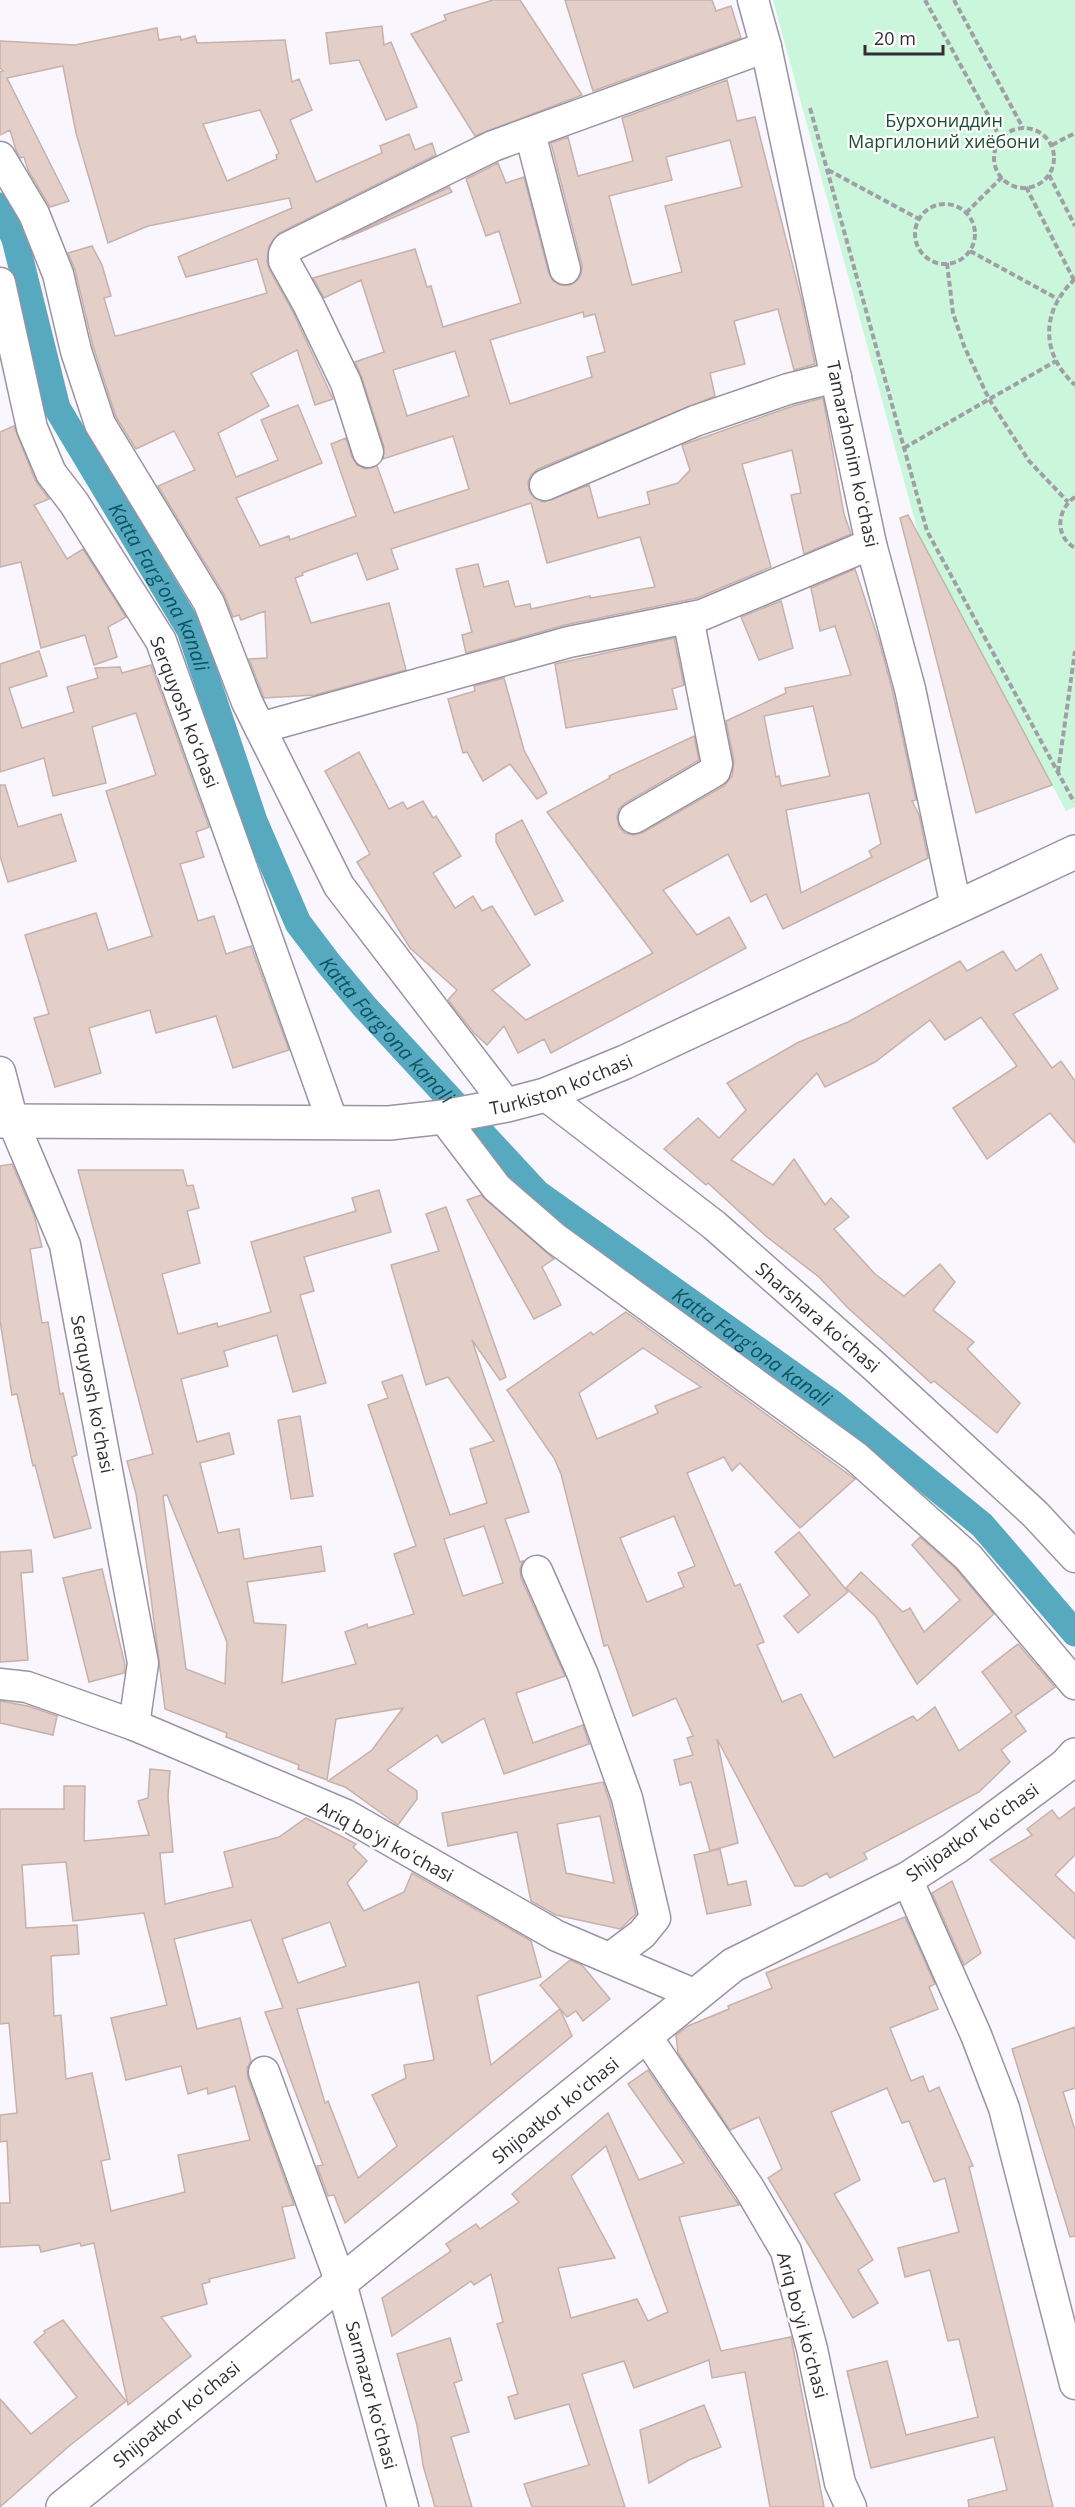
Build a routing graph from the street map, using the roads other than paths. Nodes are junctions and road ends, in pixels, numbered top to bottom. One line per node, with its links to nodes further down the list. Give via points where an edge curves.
1 (753, 0): 2 (street, Tamarahonim koʻchasi)
2 (766, 47): 3 (street); 7 (street, Tamarahonim koʻchasi)
3 (530, 133): 5 (street); 8 (street, via 493,146 375,203 284,254 284,261 346,383)
4 (0, 157): 12 (street, via 34,214 58,274 76,351 100,424 208,603)
5 (565, 269)
6 (0, 283): 21 (street, Serquyosh koʻchasi, via 32,428 51,473 161,641)
7 (836, 377): 9 (street, via 694,421); 10 (street, Tamarahonim koʻchasi)
8 (368, 452)
9 (545, 485)
10 (871, 544): 11 (street); 15 (street, Tamarahonim koʻchasi, via 910,688)
11 (688, 618): 12 (street, via 569,642); 13 (street, via 716,771)
12 (260, 728): 18 (street, via 339,886)
13 (634, 818)
14 (1075, 852): 15 (street, Turkiston ko’chasi)
15 (956, 907): 17 (street, Turkiston ko’chasi, via 625,1062)
16 (0, 1072): 20 (street, Serquyosh koʻchasi)
17 (545, 1095): 18 (street, Turkiston ko’chasi); 22 (street, Sharshara koʻchasi, via 714,1226 890,1381 1035,1514)
18 (507, 1105): 19 (street, Turkiston ko’chasi)
19 (443, 1117): 21 (street, Turkiston ko’chasi, via 389,1123); 25 (street, via 497,1188 556,1239 856,1457 969,1557)
20 (6, 1121): 21 (street, Turkiston ko’chasi); 26 (street, Serquyosh koʻchasi, via 65,1245 143,1663)
21 (333, 1123)
22 (1075, 1557)
23 (537, 1571): 29 (street, via 583,1675 627,1798 655,1918 642,1934)
24 (0, 1684): 26 (street, Ariq boʻyi koʻchasi, via 27,1687)
25 (1075, 1684)
26 (134, 1725): 29 (street, Ariq boʻyi koʻchasi, via 346,1815 556,1936)
27 (1075, 1755): 28 (street, Shijoatkor koʻchasi, via 955,1848)
28 (907, 1879): 30 (street, Shijoatkor koʻchasi, via 734,1965); 34 (street, via 1004,2108)
29 (610, 1959): 30 (street, Ariq boʻyi koʻchasi)
30 (696, 1995): 31 (street, Shijoatkor koʻchasi)
31 (646, 2036): 33 (street, Shijoatkor koʻchasi); 37 (street, Ariq boʻyi koʻchasi, via 749,2188 786,2251 812,2349 840,2483)
32 (264, 2072): 33 (street, Sarmazor koʻchasi)
33 (341, 2283): 35 (street, Shijoatkor koʻchasi); 36 (street, Sarmazor koʻchasi)
34 (1075, 2384)
35 (63, 2507)
36 (402, 2507)
37 (851, 2507)

